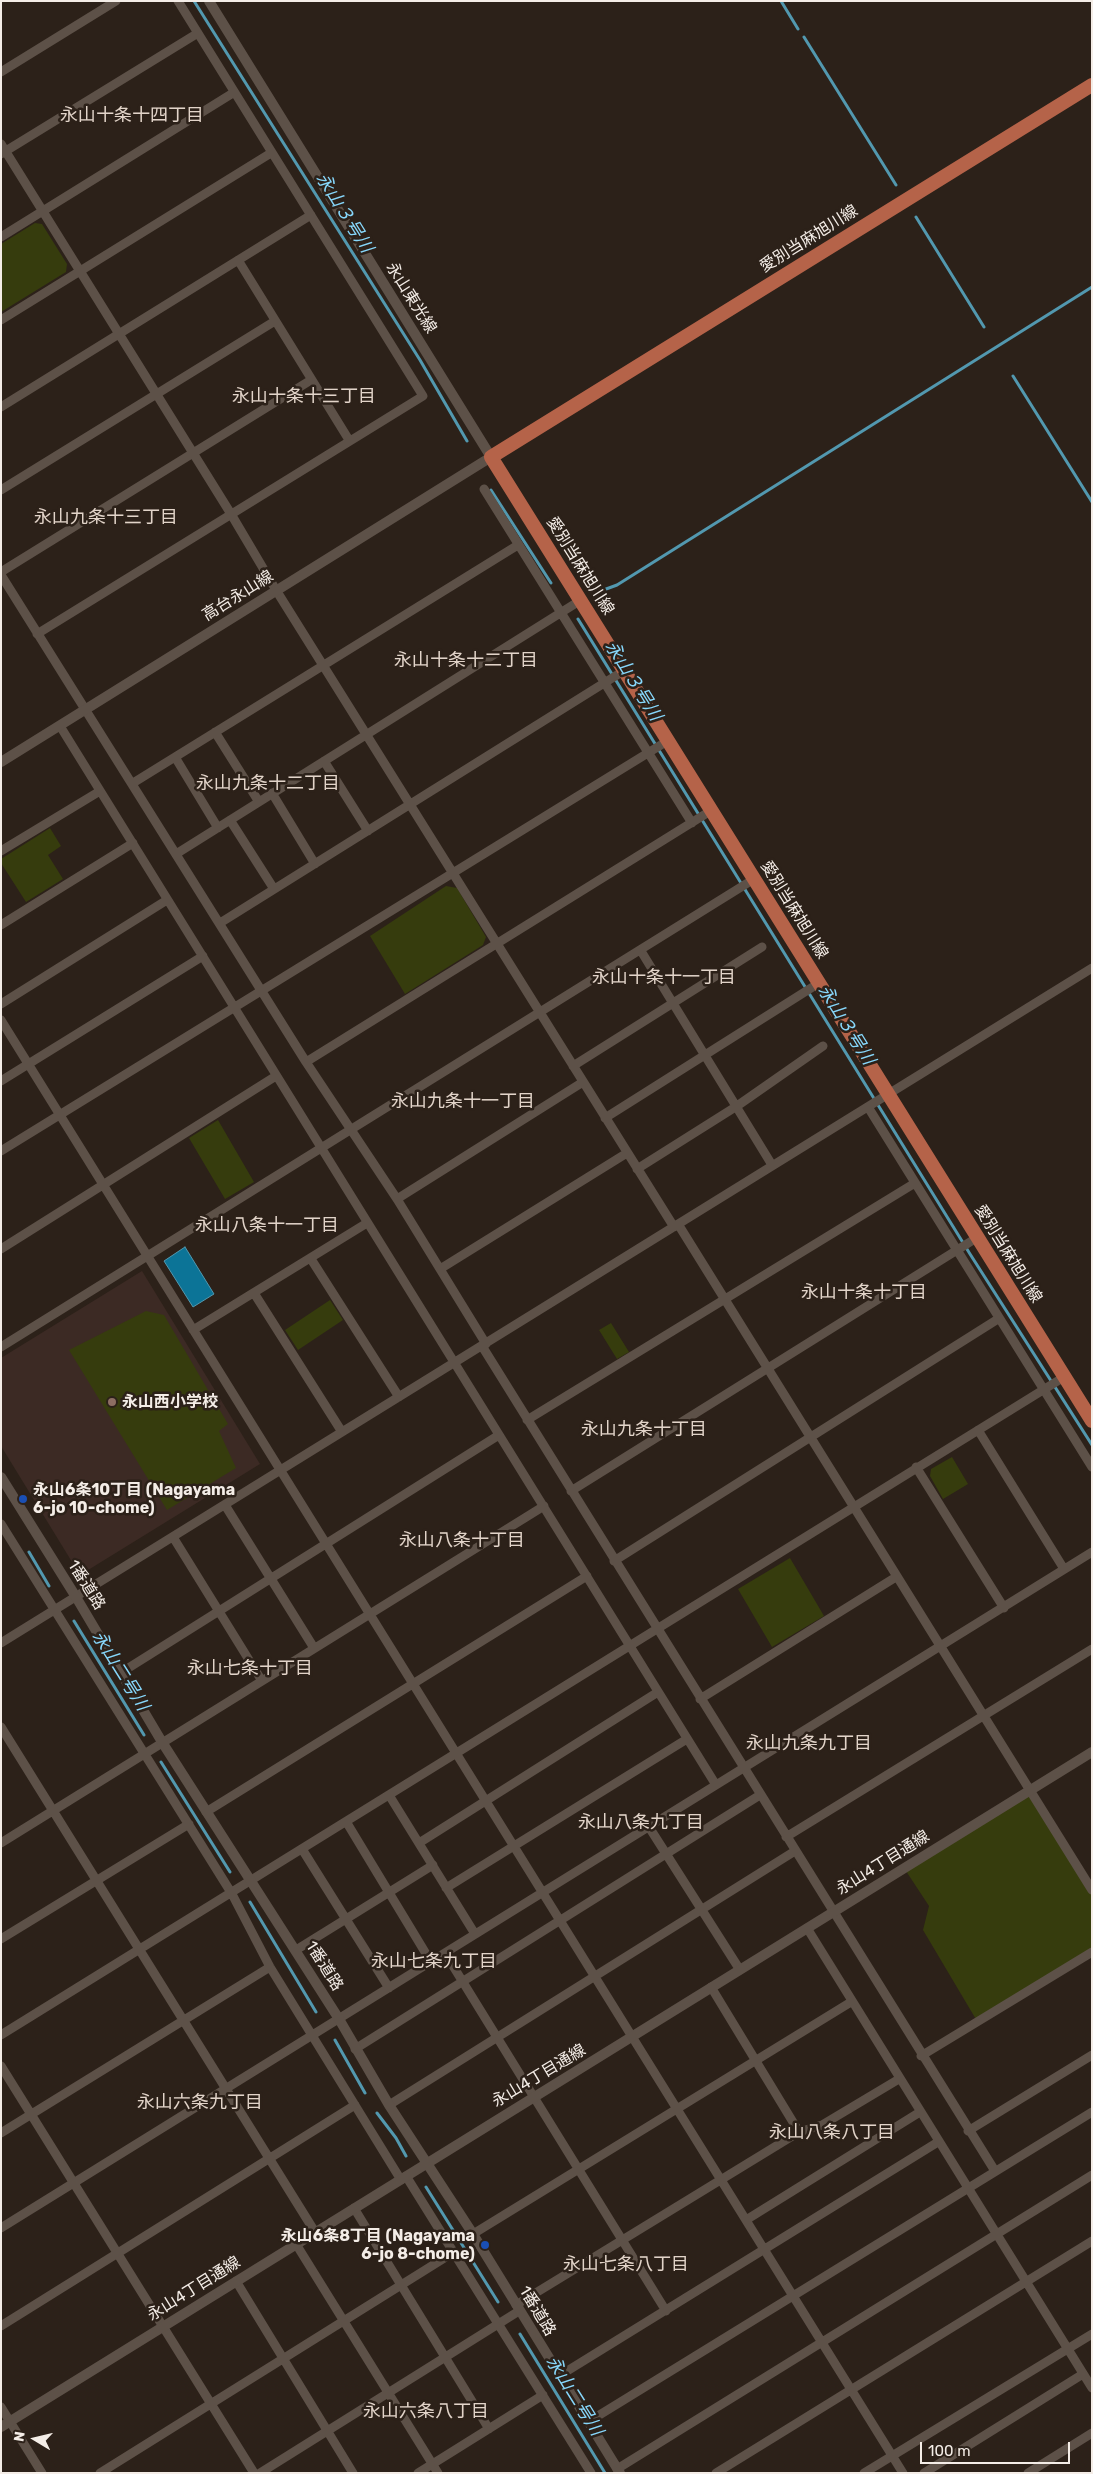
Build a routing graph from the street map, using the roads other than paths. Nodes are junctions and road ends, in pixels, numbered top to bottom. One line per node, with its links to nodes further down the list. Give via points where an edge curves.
1 (116, 1): 5 (street)
2 (178, 1): 4 (street)
3 (209, 1): 23 (street, 永山東光線)
4 (198, 34): 7 (street); 8 (street)
5 (1, 72)
6 (1092, 85): 23 (main road, 愛別当麻旭川線)
7 (233, 92): 9 (street); 10 (street)
8 (3, 150): 10 (street)
9 (271, 153): 11 (street); 14 (street)
10 (43, 211): 12 (street); 14 (street)
11 (311, 215): 13 (street); 21 (street, via 423,396)
12 (1, 237)
13 (238, 260): 16 (street); 17 (street)
14 (80, 270): 15 (street); 17 (street)
15 (1, 320)
16 (275, 321): 18 (street); 19 (street)
17 (119, 333): 19 (street); 20 (street)
18 (311, 380): 21 (street); 22 (street)
19 (157, 394): 22 (street); 25 (street)
20 (1, 407)
21 (349, 440): 26 (street)
22 (193, 452): 26 (street); 28 (street)
23 (491, 457): 29 (street, 高台永山線); 30 (main road, 愛別当麻旭川線)
24 (484, 489): 27 (street)
25 (1, 490)
26 (231, 514): 29 (street); 32 (street)
27 (518, 545): 31 (street); 33 (street)
28 (1, 573): 32 (street)
29 (276, 590): 33 (street); 35 (street, 高台永山線)
30 (580, 600): 31 (street); 34 (main road, 愛別当麻旭川線)
31 (562, 612): 34 (street); 38 (street)
32 (38, 634): 35 (street)
33 (324, 665): 37 (street); 38 (street)
34 (615, 677): 39 (main road, 愛別当麻旭川線); 39 (street); 47 (street)
35 (86, 709): 36 (street, 高台永山線); 43 (street)
36 (60, 726): 42 (street, 高台永山線); 44 (street)
37 (215, 732): 40 (street); 46 (street)
38 (367, 734): 41 (street); 47 (street)
39 (658, 747): 48 (main road, 愛別当麻旭川線); 48 (street); 56 (street)
40 (174, 757): 43 (street); 50 (street)
41 (324, 761): 45 (street); 51 (street)
42 (1, 762)
43 (133, 783): 54 (street)
44 (100, 790): 52 (street); 53 (street)
45 (272, 793): 46 (street); 55 (street)
46 (258, 802): 49 (street)
47 (410, 804): 51 (street); 56 (street)
48 (702, 816): 57 (main road, 愛別当麻旭川線); 62 (street)
49 (230, 820): 50 (street); 58 (street)
50 (218, 828): 54 (street)
51 (368, 830): 55 (street)
52 (133, 843): 59 (street); 61 (street)
53 (1, 851)
54 (176, 854): 60 (street)
55 (315, 864): 58 (street)
56 (453, 873): 62 (street); 68 (street)
57 (751, 881): 64 (street); 67 (main road, 愛別当麻旭川線)
58 (274, 889): 60 (street)
59 (168, 900): 65 (street); 69 (street)
60 (220, 923): 68 (street)
61 (1, 925)
62 (497, 943): 72 (street); 76 (street)
63 (762, 947): 70 (street)
64 (641, 951): 70 (street); 72 (street)
65 (203, 956): 71 (street); 77 (street)
66 (1092, 968): 82 (street)
67 (815, 986): 75 (street); 82 (main road, 愛別当麻旭川線)
68 (262, 991): 71 (street); 76 (street)
69 (1, 1004)
70 (674, 1004): 75 (street); 78 (street)
71 (234, 1006): 79 (street); 85 (street)
72 (540, 1013): 78 (street); 87 (street)
73 (1, 1020): 77 (street)
74 (822, 1046): 83 (street)
75 (705, 1054): 83 (street); 86 (street)
76 (306, 1062): 87 (street)
77 (28, 1064): 80 (street); 85 (street)
78 (573, 1066): 81 (street)
79 (276, 1076): 88 (street); 93 (street)
80 (1, 1081)
81 (583, 1082): 86 (street); 95 (street)
82 (888, 1094): 84 (street); 98 (main road, 愛別当麻旭川線)
83 (736, 1106): 91 (street); 92 (street)
84 (868, 1107): 91 (street); 94 (street)
85 (59, 1115): 89 (street); 93 (street)
86 (605, 1118): 90 (street)
87 (351, 1131): 88 (street); 95 (street)
88 (322, 1148): 96 (street); 101 (street)
89 (1, 1152)
90 (627, 1153): 92 (street); 103 (street)
91 (772, 1165): 97 (street)
92 (637, 1169): 97 (street)
93 (103, 1183): 99 (street); 101 (street)
94 (915, 1183): 100 (street); 105 (street)
95 (397, 1199): 103 (street)
96 (367, 1223): 102 (street); 110 (street)
97 (676, 1226): 105 (street); 108 (street)
98 (974, 1239): 100 (street); 112 (main road, 愛別当麻旭川線)
99 (1, 1249)
100 (959, 1249): 106 (street); 111 (street)
101 (147, 1256): 107 (street); 109 (street)
102 (311, 1259): 104 (street); 113 (street)
103 (440, 1269): 108 (street)
104 (254, 1293): 107 (street); 117 (street)
105 (725, 1299): 111 (street); 114 (street)
106 (998, 1319): 112 (street); 119 (street)
107 (194, 1330): 122 (street)
108 (484, 1345): 110 (street); 114 (street)
109 (1, 1347)
110 (455, 1363): 113 (street); 118 (street)
111 (766, 1368): 119 (street); 124 (street)
112 (1054, 1384): 115 (main road, 愛別当麻旭川線); 116 (street); 121 (street)
113 (399, 1397): 117 (street)
114 (527, 1420): 124 (street)
115 (1092, 1421)
116 (978, 1430): 120 (street); 133 (street)
117 (342, 1432): 122 (street)
118 (499, 1435): 126 (street); 130 (street)
119 (810, 1438): 127 (street); 132 (street)
120 (916, 1467): 127 (street); 138 (street)
121 (1092, 1467)
122 (281, 1471): 125 (street); 130 (street)
123 (1, 1477): 137 (street, 1番道路)
124 (571, 1491): 132 (street)
125 (225, 1505): 129 (street); 136 (street)
126 (544, 1506): 134 (street); 141 (street)
127 (854, 1507): 135 (street); 142 (street)
128 (1, 1524): 139 (street)
129 (173, 1537): 137 (street); 140 (street)
130 (326, 1546): 136 (street); 141 (street)
131 (1092, 1552): 133 (street)
132 (614, 1561): 142 (street)
133 (1064, 1569): 138 (street)
134 (587, 1576): 144 (street); 150 (street)
135 (896, 1578): 145 (street); 152 (street)
136 (271, 1580): 140 (street); 146 (street)
137 (76, 1597): 139 (street); 148 (street, 1番道路)
138 (1004, 1608): 145 (street)
139 (55, 1610): 143 (street); 161 (street)
140 (220, 1612): 148 (street); 149 (street)
141 (368, 1614): 146 (street); 150 (street)
142 (657, 1629): 144 (street); 152 (street)
143 (1, 1643)
144 (630, 1646): 151 (street); 160 (street)
145 (940, 1646): 153 (street); 162 (street)
146 (314, 1648): 149 (street)
147 (1092, 1649): 153 (street)
148 (122, 1672): 157 (street, 1番道路)
149 (262, 1681): 157 (street)
150 (413, 1685): 160 (street); 169 (street)
151 (658, 1692): 155 (street); 167 (street)
152 (700, 1699): 162 (street)
153 (983, 1716): 164 (street); 173 (street)
154 (1, 1727): 156 (street)
155 (687, 1739): 163 (street); 176 (street)
156 (10, 1740): 158 (street); 168 (street)
157 (162, 1742): 161 (street); 169 (street, 1番道路)
158 (1, 1746)
159 (1092, 1752): 164 (street, 永山4丁目通線)
160 (456, 1754): 165 (street); 167 (street)
161 (144, 1755): 168 (street); 171 (street)
162 (744, 1768): 163 (street); 166 (street)
163 (716, 1785): 172 (street)
164 (1029, 1790): 184 (street); 189 (street, 永山4丁目通線)
165 (389, 1795): 170 (street); 175 (street)
166 (760, 1795): 173 (street); 179 (street)
167 (485, 1800): 175 (street); 176 (street)
168 (53, 1811): 174 (street); 181 (street)
169 (206, 1812): 182 (street, 1番道路)
170 (346, 1823): 177 (street); 185 (street)
171 (189, 1824): 181 (street); 187 (street)
172 (649, 1826): 179 (street); 186 (street)
173 (786, 1837): 178 (street)
174 (1, 1843)
175 (419, 1843): 180 (street)
176 (513, 1845): 183 (street); 186 (street)
177 (302, 1849): 182 (street); 190 (street)
178 (795, 1851): 188 (street); 189 (street)
179 (667, 1854): 188 (street); 191 (street)
180 (432, 1865): 183 (street); 185 (street)
181 (97, 1881): 194 (street); 195 (street)
182 (252, 1881): 187 (street); 196 (street, 1番道路)
183 (446, 1888): 193 (street)
184 (1092, 1890)
185 (389, 1892): 190 (street); 199 (street)
186 (542, 1893): 191 (street); 193 (street)
187 (232, 1894): 195 (street); 200 (street)
188 (700, 1910): 201 (street); 202 (street)
189 (833, 1912): 192 (street, 永山4丁目通線); 215 (street)
190 (346, 1918): 196 (street); 205 (street)
191 (560, 1920): 202 (street); 203 (street)
192 (806, 1928): 201 (street, 永山4丁目通線); 206 (street)
193 (475, 1934): 198 (street)
194 (1, 1939)
195 (140, 1950): 208 (street); 209 (street)
196 (296, 1950): 207 (street, 1番道路)
197 (1092, 1952): 215 (street)
198 (445, 1953): 199 (street); 203 (street)
199 (431, 1962): 205 (street)
200 (270, 1967): 208 (street); 210 (street)
201 (740, 1970): 204 (street, 永山4丁目通線)
202 (595, 1977): 211 (street); 212 (street)
203 (462, 1981): 212 (street); 213 (street)
204 (711, 1987): 211 (street, 永山4丁目通線); 216 (street)
205 (389, 1988): 207 (street)
206 (852, 2002): 216 (street); 218 (street)
207 (339, 2019): 210 (street); 213 (street, 1番道路)
208 (183, 2020): 219 (street); 226 (street)
209 (1, 2035)
210 (313, 2035): 219 (street); 221 (street)
211 (632, 2037): 220 (street, 永山4丁目通線); 223 (street)
212 (497, 2038): 220 (street); 222 (street)
213 (355, 2049): 222 (street, 1番道路)
214 (1092, 2055): 227 (street)
215 (921, 2056): 227 (street)
216 (755, 2060): 223 (street); 228 (street)
217 (1, 2066): 226 (street)
218 (899, 2079): 224 (street); 228 (street, via 822,2125)
219 (226, 2089): 231 (street); 238 (street)
220 (534, 2096): 232 (street, 永山4丁目通線); 233 (street)
221 (355, 2105): 231 (street); 236 (street)
222 (389, 2105): 232 (street, 1番道路)
223 (677, 2108): 233 (street); 237 (street)
224 (920, 2112): 230 (street); 241 (street)
225 (1092, 2112): 234 (street)
226 (31, 2114): 229 (street); 238 (street)
227 (968, 2131): 234 (street)
228 (799, 2132): 237 (street)
229 (1, 2133)
230 (938, 2142): 239 (street); 249 (street)
231 (269, 2159): 243 (street); 251 (street)
232 (428, 2163): 236 (street, 永山4丁目通線); 244 (street, 1番道路)
233 (579, 2171): 244 (street); 247 (street)
234 (995, 2171): 239 (street)
235 (1092, 2175): 245 (street)
236 (404, 2178): 240 (street, 永山4丁目通線); 250 (street)
237 (721, 2180): 241 (street); 247 (street)
238 (74, 2183): 242 (street); 251 (street)
239 (967, 2189): 245 (street); 255 (street)
240 (354, 2208): 243 (street, 永山4丁目通線); 254 (street)
241 (746, 2220): 249 (street)
242 (1, 2228)
243 (315, 2232): 248 (street, 永山4丁目通線)
244 (473, 2234): 256 (street, 1番道路)
245 (996, 2235): 253 (street); 263 (street)
246 (1092, 2241): 253 (street)
247 (623, 2242): 256 (street); 257 (street)
248 (296, 2244): 252 (street, 永山4丁目通線); 258 (street)
249 (765, 2251): 255 (street); 257 (street)
250 (454, 2252): 254 (street); 259 (street)
251 (118, 2253): 260 (street); 261 (street)
252 (236, 2281): 261 (street, 永山4丁目通線); 266 (street)
253 (1026, 2282): 264 (street); 270 (street)
254 (401, 2285): 258 (street); 265 (street)
255 (792, 2296): 263 (street); 275 (street)
256 (517, 2308): 259 (street); 268 (street, 1番道路)
257 (666, 2311): 268 (street)
258 (343, 2321): 266 (street); 271 (street)
259 (498, 2324): 265 (street); 272 (street)
260 (1, 2326)
261 (163, 2326): 273 (street); 276 (street, 永山4丁目通線)
262 (1092, 2334): 264 (street)
263 (821, 2341): 270 (street); 282 (street)
264 (1068, 2349): 267 (street); 280 (street)
265 (445, 2357): 271 (street); 277 (street)
266 (284, 2359): 273 (street); 278 (street)
267 (1083, 2374): 269 (street); 294 (street)
268 (559, 2376): 275 (street, 1番道路)
269 (1092, 2388)
270 (851, 2390): 280 (street); 291 (street)
271 (388, 2392): 278 (street); 281 (street)
272 (543, 2395): 277 (street); 290 (street)
273 (211, 2404): 284 (street); 285 (street)
274 (1, 2407): 276 (street)
275 (588, 2422): 282 (street, 1番道路)
276 (6, 2424): 283 (street)
277 (489, 2429): 281 (street)
278 (328, 2430): 286 (street); 287 (street)
279 (1092, 2433): 295 (street)
280 (892, 2455): 292 (street); 293 (street)
281 (432, 2464): 288 (street); 289 (street)
282 (619, 2471)
283 (42, 2473)
284 (100, 2473)
285 (254, 2473)
286 (260, 2473)
287 (354, 2473)
288 (418, 2473)
289 (438, 2473)
290 (591, 2473)
291 (716, 2473)
292 (864, 2473)
293 (903, 2473)
294 (924, 2473)
295 (1028, 2473)

